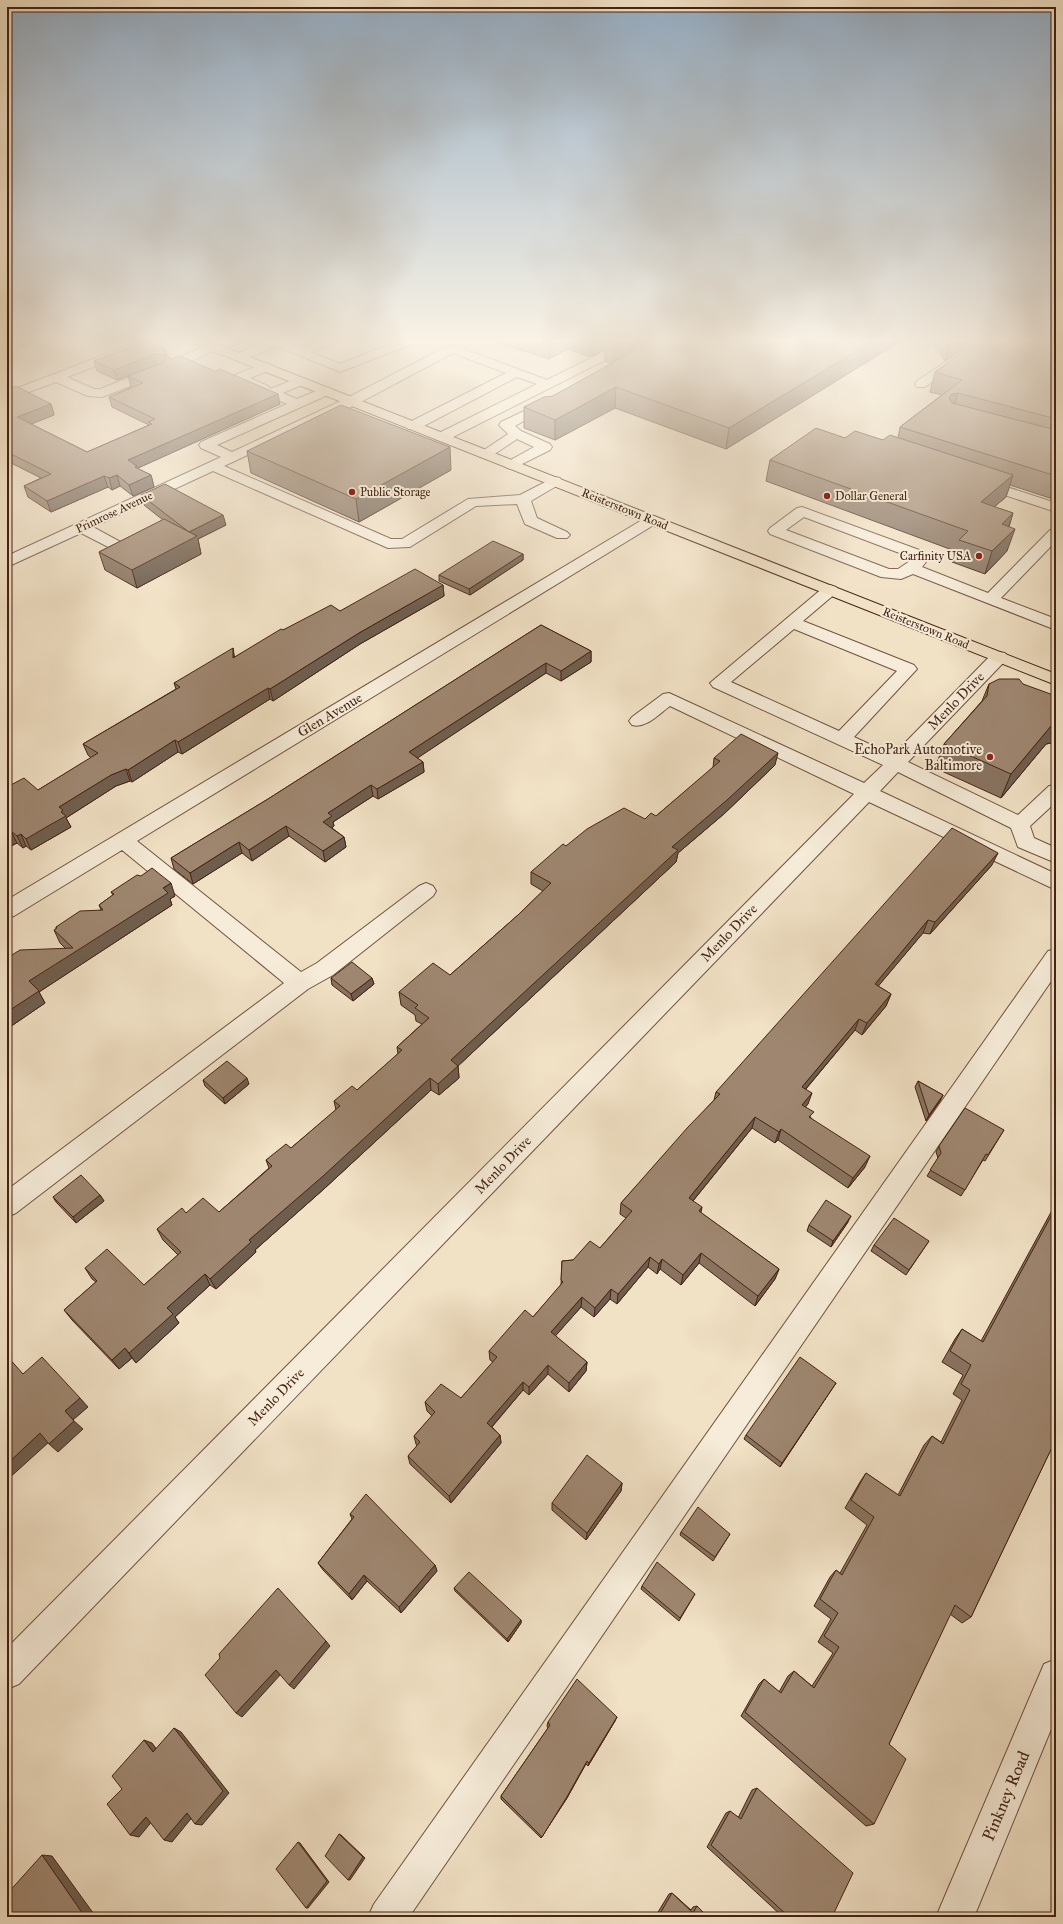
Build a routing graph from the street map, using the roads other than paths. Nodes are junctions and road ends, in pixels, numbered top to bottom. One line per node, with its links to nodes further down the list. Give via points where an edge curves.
1 (242, 429): 9 (street, via 206,445)
2 (292, 429): 9 (street, Primrose Avenue)
3 (420, 429): 7 (main road, Reisterstown Road)
4 (458, 429): 7 (street)
5 (509, 429): 6 (street)
6 (516, 434): 8 (street); 10 (street, via 545,447)
7 (442, 437): 8 (main road, Reisterstown Road)
8 (485, 454): 10 (main road, Reisterstown Road)
9 (232, 457): 11 (street, Primrose Avenue)
10 (512, 465): 13 (main road, Reisterstown Road)
11 (213, 466): 14 (street, via 388,543 404,544 473,502); 17 (street, Primrose Avenue)
12 (968, 478): 15 (street)
13 (555, 481): 14 (street); 16 (main road, Reisterstown Road)
14 (524, 499): 19 (street, via 530,521)
15 (1056, 508)
16 (652, 520): 23 (main road, Reisterstown Road); 35 (street, Glen Avenue)
17 (81, 528): 20 (street); 21 (street, Primrose Avenue)
18 (1055, 533): 24 (street)
19 (562, 536)
20 (121, 548)
21 (7, 562)
22 (912, 568): 22 (street, via 900,574 887,574 774,531 802,510 917,554 918,562); 24 (street)
23 (830, 590): 25 (street); 27 (main road, Reisterstown Road)
24 (991, 599): 26 (street)
25 (792, 622): 30 (street, via 908,669); 30 (street, via 719,683)
26 (1056, 625)
27 (999, 657): 28 (main road, Reisterstown Road); 31 (street, Menlo Drive)
28 (1055, 678)
29 (638, 721): 33 (street, via 669,698)
30 (842, 739): 31 (street)
31 (895, 763): 33 (street, Menlo Drive); 34 (street)
32 (1056, 791): 34 (street)
33 (867, 792): 37 (street); 43 (street, Menlo Drive)
34 (1020, 824): 36 (street, via 1025,842)
35 (123, 840): 39 (street, Glen Avenue); 41 (street)
36 (1056, 856)
37 (1056, 884)
38 (426, 891): 41 (street, via 325,969)
39 (7, 910)
40 (1056, 957): 45 (street)
41 (300, 983): 42 (street)
42 (7, 1205)
43 (7, 1672)
44 (1056, 1676): 46 (street, Pinkney Road)
45 (387, 1917)
46 (955, 1917)

